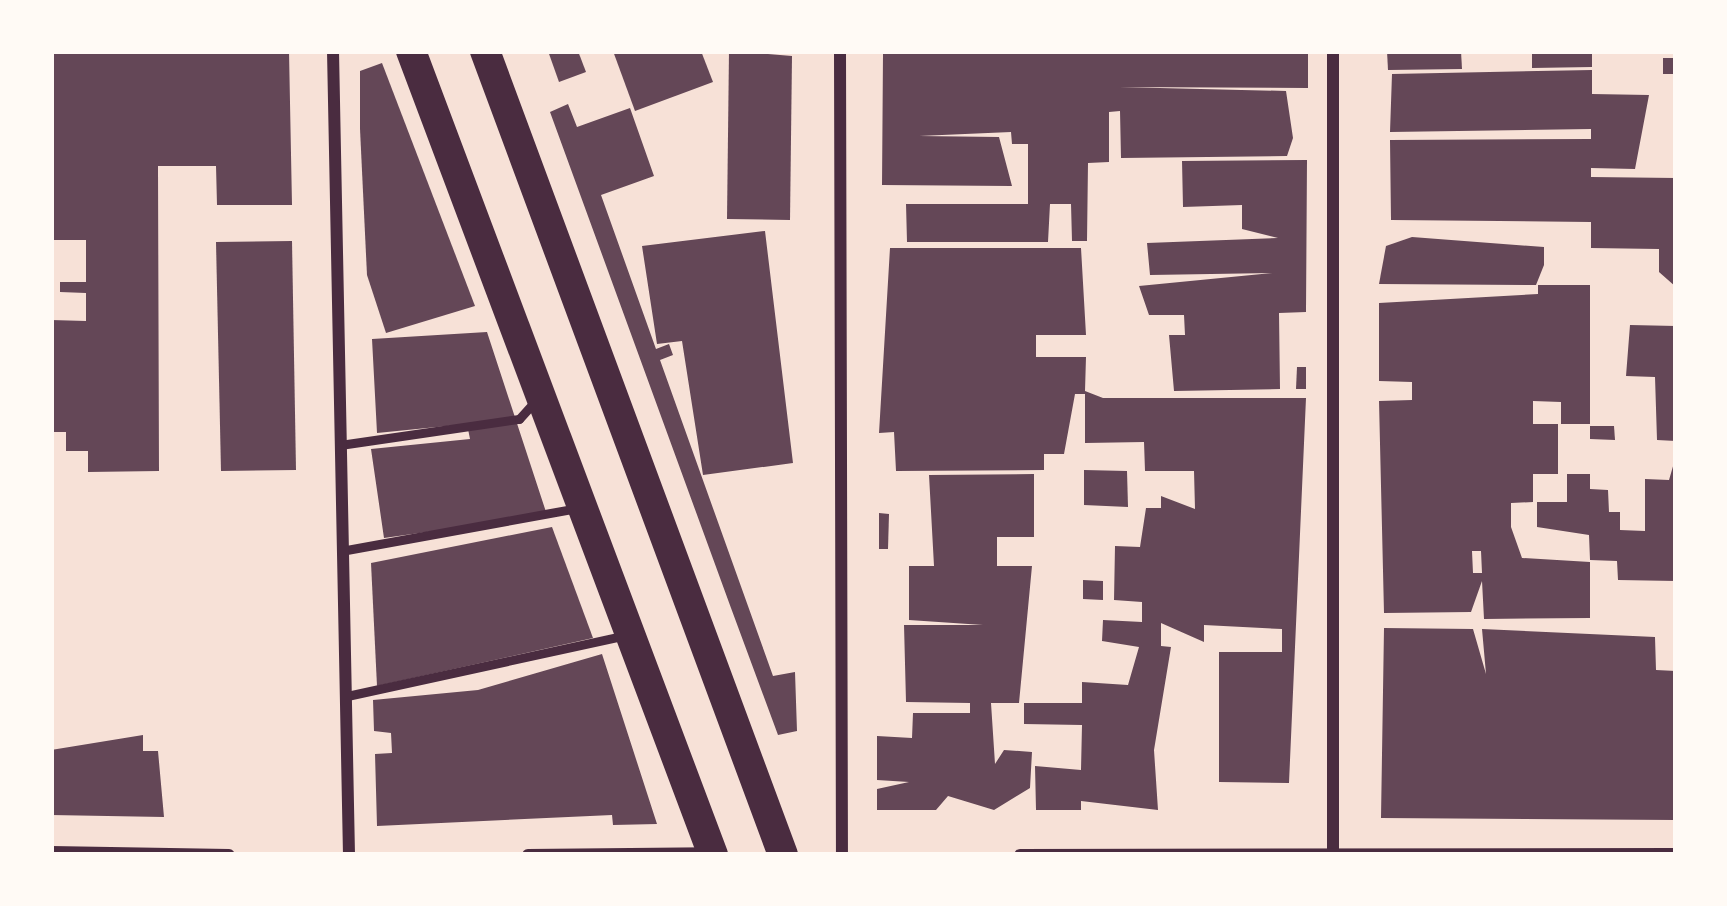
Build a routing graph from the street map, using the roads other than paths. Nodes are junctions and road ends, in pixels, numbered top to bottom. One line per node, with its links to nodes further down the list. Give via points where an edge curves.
1 (333, 51): 7 (street)
2 (411, 51): 6 (main road)
3 (485, 51): 19 (main road)
4 (840, 51): 20 (street)
5 (1333, 51): 13 (street)
6 (543, 393): 7 (lane, via 519,419); 8 (main road)
7 (337, 446): 9 (street)
8 (585, 505): 9 (lane); 10 (main road)
9 (341, 551): 11 (street)
10 (632, 634): 11 (lane); 14 (main road)
11 (347, 696): 17 (street)
12 (51, 852): 16 (street)
13 (1333, 853): 15 (street); 21 (street)
14 (712, 854): 18 (street)
15 (1676, 854)
16 (230, 855)
17 (350, 855)
18 (528, 855)
19 (783, 855)
20 (842, 855)
21 (1020, 855)

